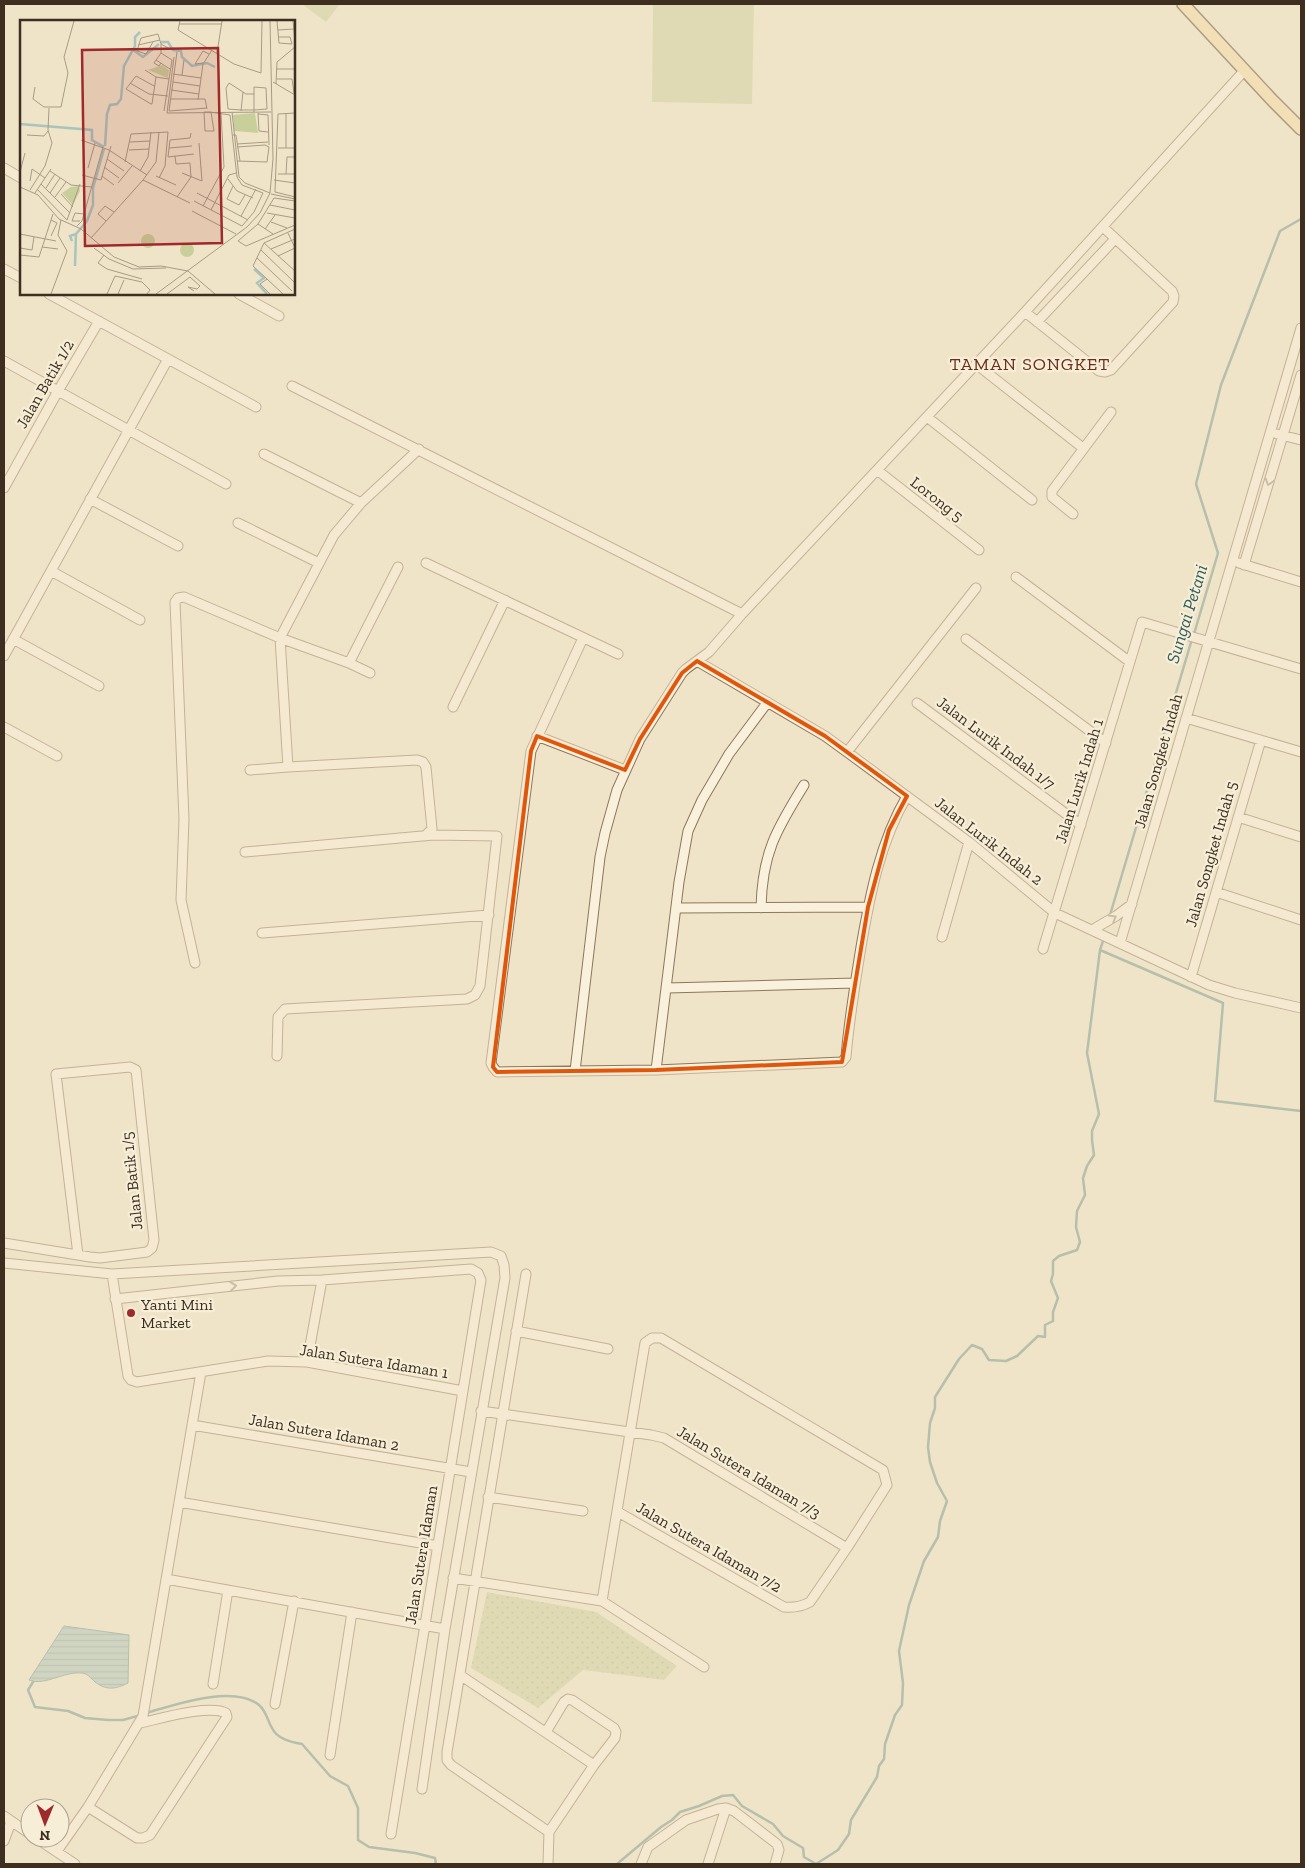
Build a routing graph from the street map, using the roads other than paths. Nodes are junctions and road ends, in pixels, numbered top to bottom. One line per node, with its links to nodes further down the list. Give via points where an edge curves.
1 (1183, 4): 2 (main road)
2 (1244, 71): 3 (main road); 6 (street)
3 (1301, 129)
4 (4, 168): 5 (street)
5 (20, 177)
6 (1103, 227): 7 (street); 12 (street)
7 (1115, 239): 15 (street); 15 (street, via 1174,296 1111,370 1099,371)
8 (4, 269): 9 (street)
9 (20, 277)
10 (51, 295): 14 (street)
11 (240, 295): 13 (street)
12 (1025, 312): 15 (street); 19 (street)
13 (279, 316)
14 (99, 321): 17 (street); 22 (street, Jalan Batik 1/2)
15 (1037, 322)
16 (1301, 328): 27 (street, Jalan Songket Indah)
17 (168, 358): 23 (street); 26 (street)
18 (4, 361): 22 (street)
19 (976, 364): 25 (street); 30 (street)
20 (1301, 375): 28 (street)
21 (292, 386): 31 (street)
22 (58, 391): 26 (street); 35 (street, Jalan Batik 1/2)
23 (256, 407)
24 (1112, 412): 30 (street)
25 (927, 417): 33 (street); 37 (street)
26 (128, 430): 34 (street); 36 (street)
27 (1270, 432): 28 (street); 43 (street, Jalan Songket Indah)
28 (1283, 435): 29 (street); 46 (street, one-way to 46)
29 (1301, 440)
30 (1083, 448): 39 (street, via 1051,494)
31 (419, 449): 38 (street); 53 (street)
32 (264, 454): 38 (street)
33 (878, 470): 42 (street, Lorong 5); 53 (street)
34 (226, 484)
35 (4, 488)
36 (90, 499): 41 (street); 48 (street)
37 (1032, 500)
38 (361, 503): 44 (street, via 334,535)
39 (1073, 514)
40 (238, 523): 44 (street)
41 (178, 546)
42 (979, 550)
43 (1232, 561): 46 (street); 59 (street, Jalan Songket Indah)
44 (319, 563): 55 (street)
45 (426, 563): 52 (street)
46 (1244, 565): 50 (street)
47 (398, 567): 64 (street)
48 (51, 571): 54 (street); 57 (street)
49 (1016, 577): 63 (street)
50 (1301, 582)
51 (976, 588): 76 (street)
52 (505, 600): 56 (street); 70 (street)
53 (742, 614): 62 (street)
54 (140, 620)
55 (280, 638): 64 (street); 79 (street); 103 (street, via 184,598 175,602 184,819 181,900)
56 (583, 638): 61 (street); 73 (street)
57 (13, 639): 60 (street); 67 (street)
58 (966, 639): 75 (street)
59 (1204, 640): 63 (street, Jalan Lurik Indah 1, via 1142,622); 65 (street); 71 (street, Jalan Songket Indah)
60 (4, 653)
61 (618, 654)
62 (697, 661): 68 (street, Jalan Lurik Indah 2); 81 (street, via 686,669 668,696 640,739)
63 (1130, 662): 75 (street, Jalan Lurik Indah 1)
64 (349, 663): 66 (street)
65 (1301, 669)
66 (370, 673)
67 (99, 686)
68 (767, 703): 76 (street, Jalan Lurik Indah 2); 93 (street, via 728,754 702,800 688,832)
69 (917, 703): 85 (street, Jalan Lurik Indah 1/7)
70 (453, 707)
71 (1186, 718): 74 (street); 91 (street, Jalan Songket Indah)
72 (4, 727): 78 (street)
73 (537, 736): 81 (street); 110 (street, via 530,751 491,1063 497,1072)
74 (1261, 740): 77 (street); 84 (street, Jalan Songket Indah 5)
75 (1106, 743): 85 (street, Jalan Lurik Indah 1)
76 (847, 752): 83 (street, Jalan Lurik Indah 2)
77 (1301, 752)
78 (57, 756)
79 (288, 767): 80 (street); 86 (street, via 423,762 432,830)
80 (250, 770)
81 (625, 770): 110 (street, via 602,847)
82 (804, 785): 94 (street, via 781,822 768,852)
83 (907, 796): 88 (street, Jalan Lurik Indah 2); 92 (street, via 889,830)
84 (1238, 817): 87 (street); 90 (street, Jalan Songket Indah 5)
85 (1081, 825): 95 (street, Jalan Lurik Indah 1)
86 (426, 836): 89 (street); 96 (street, via 497,836)
87 (1301, 837)
88 (969, 842): 95 (street, Jalan Lurik Indah 2); 100 (street)
89 (245, 852)
90 (1216, 892): 97 (street); 104 (street, Jalan Songket Indah 5)
91 (1132, 904): 98 (street, one-way to 91); 101 (street, Jalan Songket Indah)
92 (868, 906): 94 (street); 105 (street)
93 (677, 908): 94 (street); 106 (street)
94 (761, 908)
95 (1055, 913): 98 (street, Jalan Lurik Indah 2); 102 (street, Jalan Lurik Indah 1)
96 (489, 915): 99 (street); 108 (street, via 480,986 474,995 467,999 284,1010 278,1017)
97 (1301, 920)
98 (1092, 930): 101 (street, Jalan Lurik Indah 2)
99 (262, 933)
100 (942, 937)
101 (1120, 943): 104 (street, Jalan Lurik Indah 2)
102 (1043, 949)
103 (195, 963)
104 (1191, 977): 107 (street, Jalan Lurik Indah 2, via 1235,994)
105 (855, 983): 106 (street); 109 (street, via 846,1057 842,1062)
106 (667, 988): 109 (street)
107 (1301, 1008)
108 (278, 1056)
109 (656, 1070): 110 (street)
110 (575, 1071)
111 (4, 1243): 112 (street, Jalan Batik 1/5)
112 (78, 1255): 112 (street, Jalan Batik 1/5, via 56,1074 125,1067 136,1070 154,1240 152,1248 147,1252 100,1258)
113 (4, 1263): 114 (street)
114 (112, 1274): 117 (street); 123 (street, via 491,1252 501,1256 505,1278)
115 (526, 1274): 118 (street)
116 (322, 1280): 117 (street, one-way to 116); 120 (street); 122 (street, Jalan Sutera Idaman, via 471,1269 478,1273 481,1280)
117 (115, 1299): 121 (street, Jalan Sutera Idaman 1, via 131,1380 137,1382)
118 (516, 1331): 119 (street); 124 (street)
119 (608, 1348)
120 (307, 1362): 121 (street, Jalan Sutera Idaman 1, via 268,1361); 122 (street, Jalan Sutera Idaman 1)
121 (201, 1372): 125 (street)
122 (463, 1391): 127 (street, Jalan Sutera Idaman)
123 (481, 1412): 124 (street, Jalan Sutera Idaman 7/3); 128 (street)
124 (502, 1414): 126 (street, Jalan Sutera Idaman 7/3); 129 (street)
125 (192, 1425): 127 (street, Jalan Sutera Idaman 2); 130 (street)
126 (631, 1432): 132 (street); 134 (street, Jalan Sutera Idaman 7/3, via 664,1438); 134 (street, via 645,1343 652,1338 661,1338 883,1470 887,1485)
127 (451, 1469): 128 (street, Jalan Sutera Idaman 2); 133 (street, Jalan Sutera Idaman)
128 (471, 1472): 135 (street)
129 (488, 1497): 131 (street); 137 (street)
130 (179, 1502): 133 (street); 136 (street)
131 (583, 1511)
132 (618, 1512): 134 (street, Jalan Sutera Idaman 7/2, via 784,1608 798,1608 810,1602); 140 (street)
133 (438, 1546): 142 (street, Jalan Sutera Idaman)
134 (847, 1548)
135 (454, 1578): 137 (street); 143 (street)
136 (166, 1579): 138 (street); 148 (street)
137 (475, 1581): 140 (street); 145 (street)
138 (228, 1590): 139 (street); 146 (street)
139 (294, 1601): 141 (street); 147 (street)
140 (602, 1601): 144 (street)
141 (352, 1612): 142 (street); 150 (street)
142 (425, 1625): 143 (street); 158 (street, Jalan Sutera Idaman)
143 (445, 1629): 152 (street)
144 (704, 1667)
145 (460, 1675): 149 (street); 157 (street, via 447,1760)
146 (213, 1684)
147 (276, 1704)
148 (143, 1716): 153 (street); 153 (street, via 222,1711 227,1717 150,1835 137,1838)
149 (546, 1732): 151 (street); 151 (street, via 568,1699 614,1728 615,1738)
150 (330, 1755)
151 (594, 1765): 157 (street)
152 (422, 1788)
153 (88, 1807): 161 (street)
154 (726, 1808): 164 (street, via 686,1820 648,1847); 165 (street); 166 (street, via 777,1844 779,1850)
155 (7, 1819): 156 (street); 159 (street)
156 (20, 1827)
157 (549, 1832): 163 (street)
158 (391, 1834)
159 (4, 1841)
160 (50, 1848): 161 (street)
161 (56, 1852): 162 (street)
162 (76, 1864)
163 (548, 1864)
164 (641, 1864)
165 (708, 1864)
166 (775, 1864)

